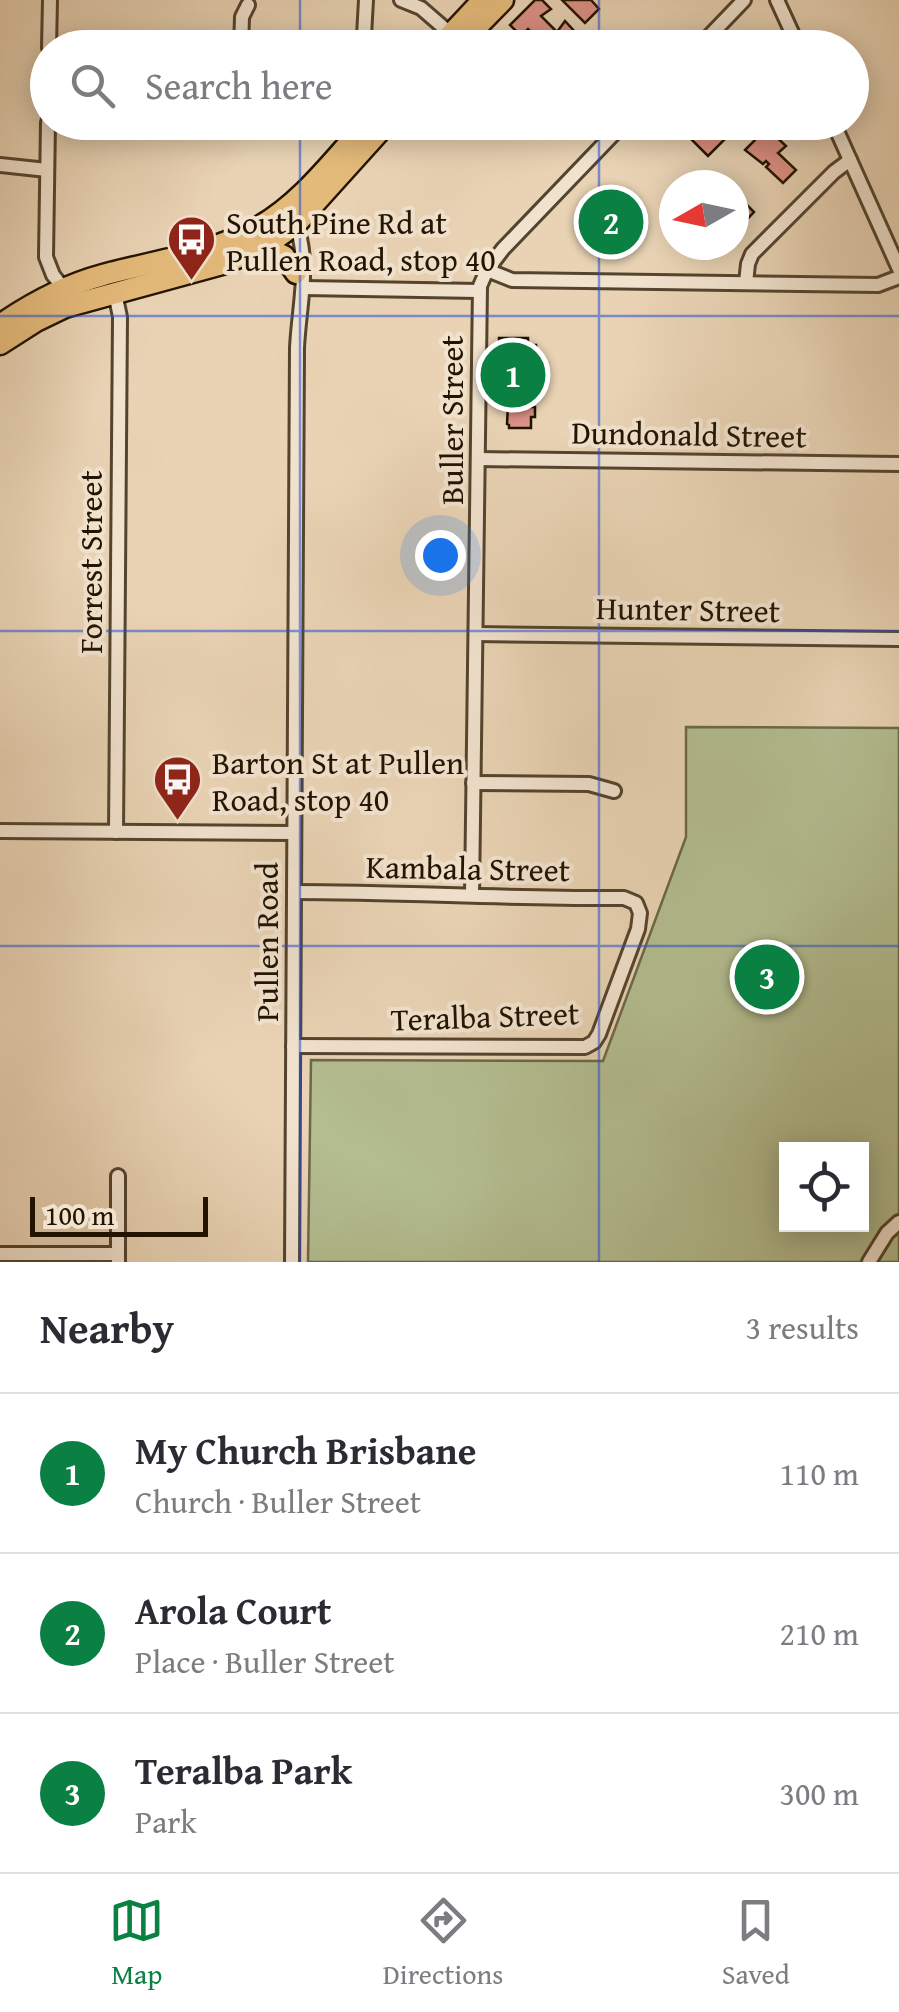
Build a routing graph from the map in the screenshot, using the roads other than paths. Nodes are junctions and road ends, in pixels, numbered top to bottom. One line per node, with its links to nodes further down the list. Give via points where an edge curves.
1 (50, 0): 10 (street)
2 (366, 0): 12 (street)
3 (402, 0): 9 (street)
4 (483, 0): 14 (highway)
5 (503, 0): 15 (highway)
6 (744, 0): 16 (street)
7 (777, 0): 17 (street)
8 (250, 2): 11 (street)
9 (423, 4): 13 (street)
10 (49, 30)
11 (242, 30)
12 (364, 30)
13 (440, 30)
14 (459, 30)
15 (465, 30)
16 (715, 30)
17 (791, 30)
18 (48, 140): 25 (street)
19 (353, 140): 26 (highway)
20 (369, 140): 26 (highway)
21 (607, 140): 29 (street, Buller Street)
22 (841, 140): 23 (street)
23 (850, 160): 28 (street); 32 (street, via 752,254)
24 (0, 165): 25 (street)
25 (47, 170): 35 (street, via 46,257)
26 (288, 219): 27 (highway); 31 (street, Pullen Road); 35 (highway, via 104,275)
27 (264, 247): 31 (highway, via 284,256); 34 (highway)
28 (899, 269)
29 (487, 270): 32 (street, via 512,280); 33 (street, Buller Street)
30 (899, 277): 32 (street, via 878,284)
31 (300, 280): 33 (street); 46 (street, Pullen Road)
32 (746, 284)
33 (479, 291): 38 (street, Buller Street)
34 (115, 293): 35 (highway); 45 (street, Forrest Street)
35 (69, 296): 36 (highway); 37 (highway)
36 (0, 325)
37 (0, 344)
38 (478, 459): 39 (street, Dundonald Street); 40 (street, Buller Street)
39 (899, 464)
40 (476, 634): 41 (street, Hunter Street); 42 (street, Buller Street)
41 (899, 639)
42 (473, 784): 43 (street, via 589,784); 48 (street, Buller Street)
43 (614, 791)
44 (0, 830): 45 (street)
45 (116, 832): 46 (street)
46 (294, 834): 47 (street, Pullen Road)
47 (294, 892): 48 (street, Kambala Street); 50 (street, Pullen Road)
48 (472, 895): 49 (street, Kambala Street, via 624,898)
49 (638, 906): 50 (street, Teralba Street, via 638,930 599,1034 586,1047)
50 (293, 1046): 55 (street, Pullen Road)
51 (118, 1176): 54 (street)
52 (899, 1222): 56 (street)
53 (0, 1254): 54 (street)
54 (118, 1258)
55 (292, 1262)
56 (868, 1262)

